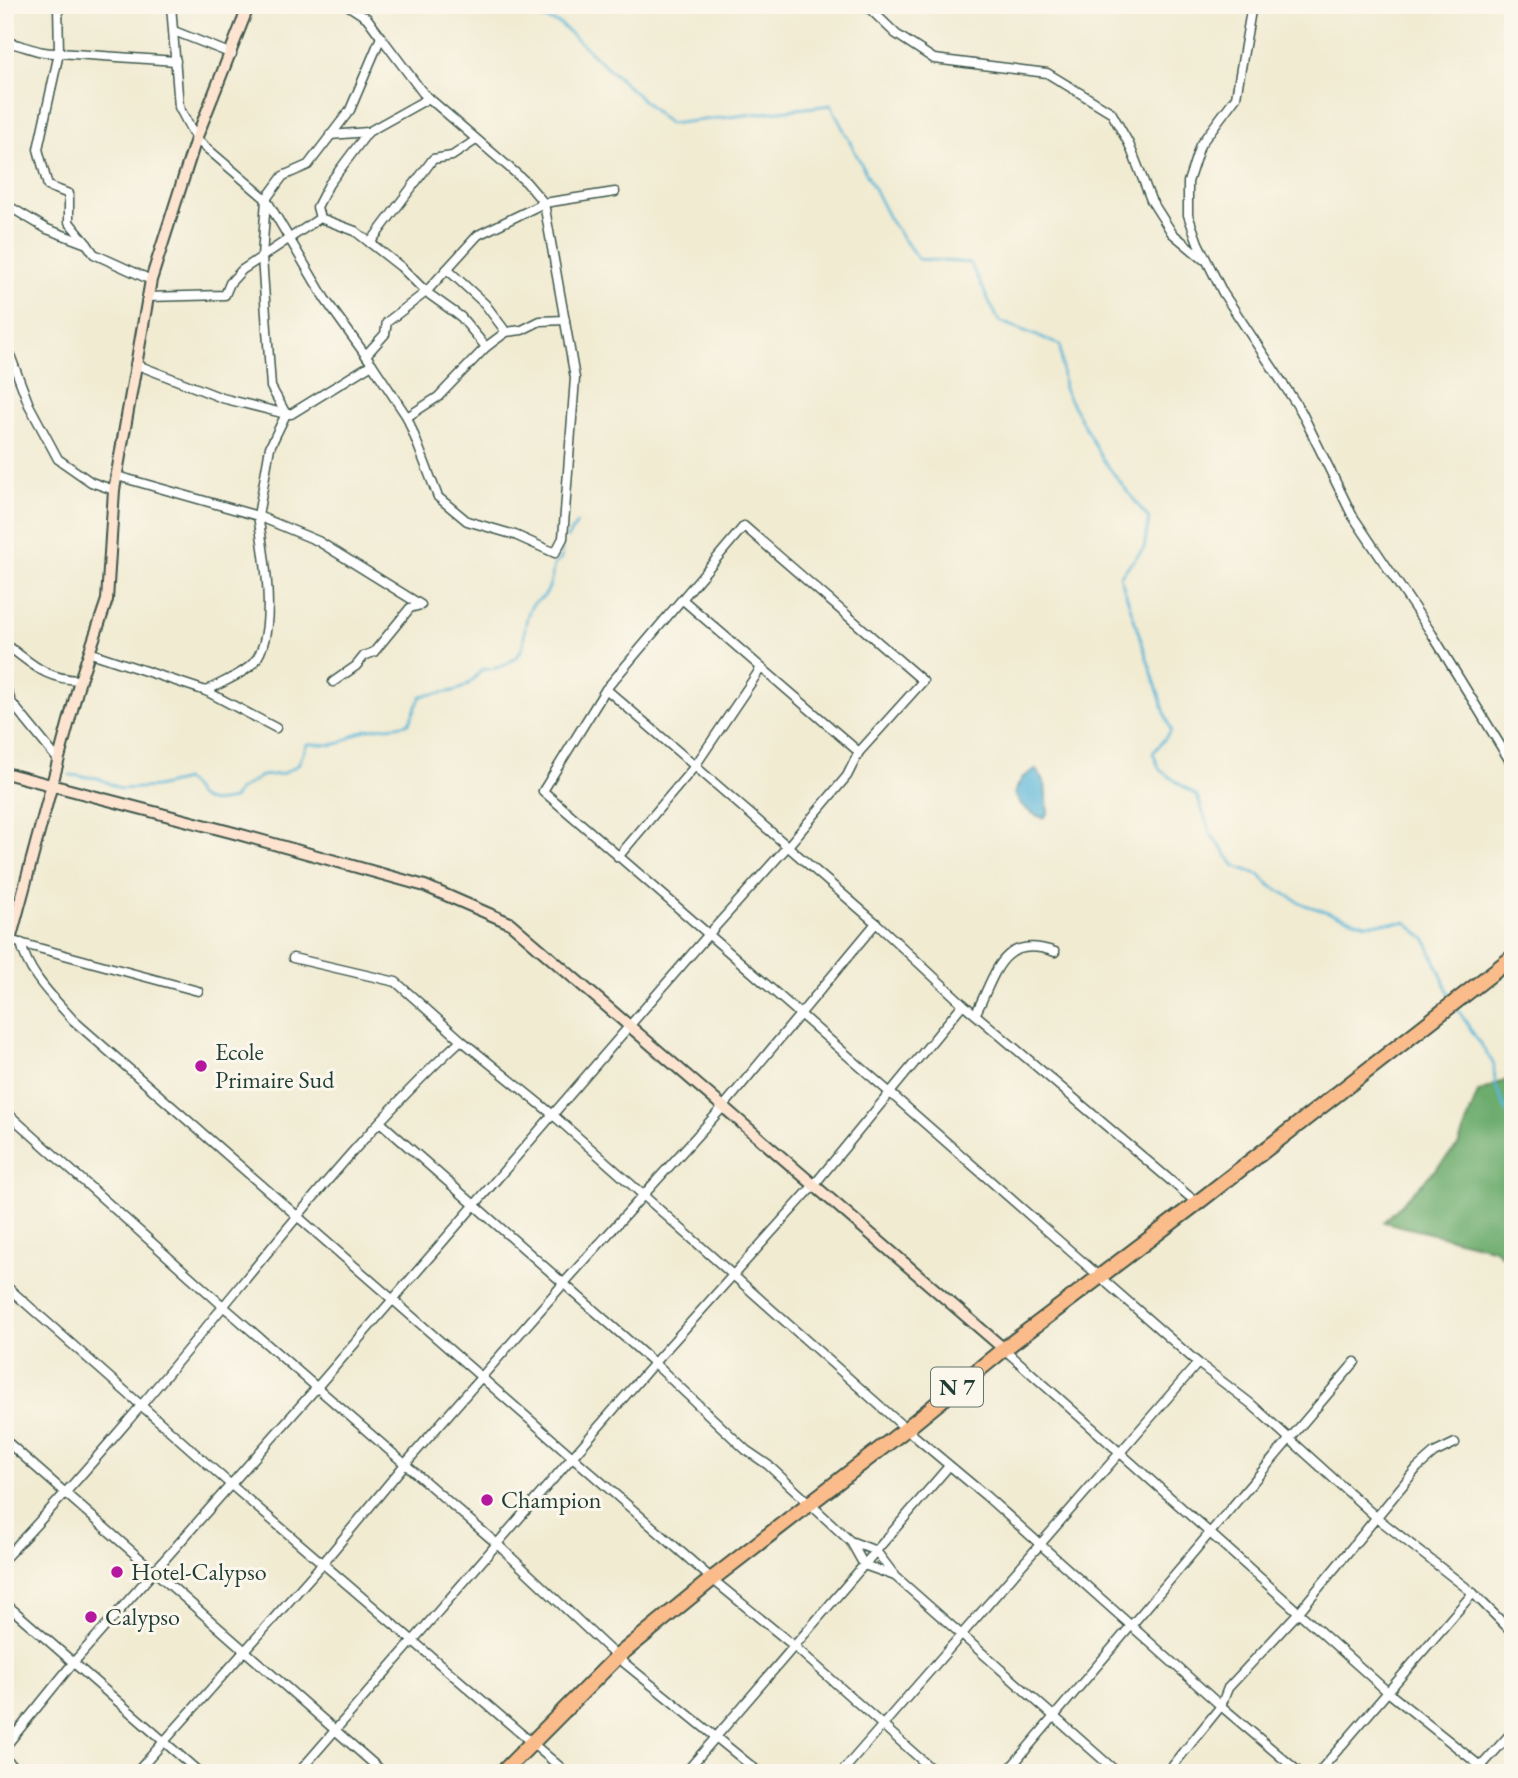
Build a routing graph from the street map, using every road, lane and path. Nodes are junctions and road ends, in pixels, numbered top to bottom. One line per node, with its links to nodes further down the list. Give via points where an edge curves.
1 (58, 5): 10 (street)
2 (171, 5): 7 (street)
3 (249, 5): 11 (street)
4 (347, 5): 8 (street, via 368,18)
5 (866, 5): 27 (street, via 896,34 934,59 1046,73 1111,112 1151,200 1172,233)
6 (1252, 5): 27 (street, via 1236,97 1200,145 1188,182 1188,215)
7 (174, 31): 11 (street); 12 (street)
8 (381, 37): 13 (street); 15 (street, via 350,110)
9 (5, 42): 10 (street, via 42,54)
10 (59, 53): 12 (street); 25 (street, via 38,149 48,186 69,194 69,222)
11 (232, 54): 16 (street)
12 (176, 61): 16 (street, via 179,107)
13 (429, 98): 14 (street); 17 (street)
14 (368, 132): 15 (street); 22 (street, via 323,195 317,207)
15 (330, 135): 19 (street, via 308,165 283,176)
16 (196, 139): 19 (street); 29 (street)
17 (476, 140): 20 (street); 24 (street, via 452,156 433,159)
18 (615, 192): 20 (street)
19 (266, 199): 23 (street); 26 (street)
20 (544, 203): 28 (street, via 478,235); 32 (street)
21 (5, 204): 25 (street, via 47,229)
22 (320, 218): 23 (street); 24 (street, via 355,231)
23 (290, 240): 26 (street); 36 (street, via 325,299)
24 (370, 243): 30 (street)
25 (87, 244): 29 (street, via 94,254)
26 (262, 257): 31 (street, via 242,270 225,295); 39 (street, via 271,387)
27 (1205, 261): 57 (street, via 1301,411 1352,515 1433,634)
28 (447, 269): 30 (street); 33 (street, via 485,304)
29 (151, 280): 31 (street)
30 (426, 292): 35 (street, via 461,317); 36 (street, via 387,322 385,334)
31 (147, 297): 37 (street)
32 (565, 320): 33 (street, via 540,321); 40 (street, via 575,378 563,538 555,554 467,521 438,496)
33 (506, 332): 35 (street)
34 (5, 342): 42 (street, via 29,405 58,459 91,482)
35 (486, 346): 40 (street, via 438,397)
36 (367, 354): 38 (street)
37 (135, 364): 39 (street, via 222,398); 41 (street)
38 (372, 364): 39 (street); 40 (street)
39 (286, 414): 43 (street, via 270,447)
40 (407, 417)
41 (117, 476): 42 (street); 43 (street)
42 (114, 490): 46 (street, via 107,600)
43 (258, 516): 49 (street, via 318,541 421,605 410,608 374,652); 52 (street, via 267,577 266,643 251,666)
44 (683, 600): 47 (street); 51 (street); 54 (street, via 744,526 786,562 923,681)
45 (5, 644): 48 (street, via 48,676)
46 (91, 653): 48 (street); 52 (street)
47 (761, 667): 54 (street); 56 (street)
48 (80, 680): 55 (street)
49 (333, 682)
50 (5, 684): 55 (street, via 11,702)
51 (606, 689): 56 (street); 61 (street, via 543,791)
52 (206, 691): 53 (street)
53 (276, 728)
54 (859, 752): 60 (street, via 847,776)
55 (60, 761): 59 (street)
56 (695, 766): 60 (street); 61 (street)
57 (1513, 766)
58 (5, 773): 59 (street)
59 (53, 786): 64 (street); 73 (street, via 425,887 510,923)
60 (788, 846): 62 (street); 63 (street)
61 (618, 857): 63 (street)
62 (876, 923): 70 (street); 72 (street)
63 (708, 935): 72 (street); 73 (street)
64 (12, 941): 68 (street); 69 (street); 84 (street, via 73,1020)
65 (1055, 952): 71 (street, via 1031,946 1012,952 1000,964)
66 (1513, 957): 82 (highway, N 7)
67 (293, 958): 74 (street, via 396,982)
68 (5, 959)
69 (198, 991)
70 (963, 1004): 71 (street); 75 (street)
71 (976, 1013): 82 (street)
72 (801, 1014): 75 (street); 76 (street)
73 (630, 1027): 76 (street); 78 (street)
74 (461, 1040): 78 (street); 79 (street)
75 (892, 1092): 80 (street); 86 (street)
76 (723, 1107): 80 (street); 81 (street)
77 (5, 1111): 90 (street)
78 (552, 1114): 81 (street); 83 (street)
79 (380, 1122): 83 (street); 84 (street)
80 (814, 1185): 85 (street); 91 (street)
81 (642, 1194): 85 (street); 87 (street)
82 (1198, 1203): 86 (highway, N 7)
83 (475, 1206): 87 (street); 89 (street)
84 (297, 1217): 89 (street); 90 (street)
85 (732, 1274): 93 (street); 98 (street)
86 (1100, 1275): 91 (highway, N 7); 94 (street)
87 (564, 1283): 93 (street); 95 (street)
88 (5, 1285): 97 (street)
89 (392, 1300): 95 (street); 96 (street)
90 (223, 1306): 96 (street); 97 (street)
91 (1004, 1349): 98 (highway, N 7); 102 (street)
92 (1355, 1362): 99 (street)
93 (654, 1363): 103 (street); 108 (street)
94 (1198, 1363): 99 (street); 102 (street)
95 (481, 1377): 103 (street); 104 (street)
96 (318, 1386): 104 (street); 106 (street)
97 (140, 1405): 106 (street); 107 (street)
98 (906, 1429): 105 (street); 108 (highway, N 7)
99 (1288, 1439): 109 (street); 110 (street)
100 (5, 1440): 107 (street)
101 (1455, 1443): 109 (street, via 1417,1468)
102 (1119, 1452): 110 (street); 113 (street)
103 (573, 1455): 112 (street); 120 (street)
104 (406, 1464): 112 (street); 116 (street)
105 (949, 1466): 113 (street); 114 (street)
106 (230, 1484): 116 (street); 118 (street)
107 (66, 1494): 115 (street); 118 (street)
108 (809, 1504): 111 (street); 120 (highway, N 7)
109 (1376, 1517): 121 (street); 123 (street)
110 (1209, 1534): 123 (street); 124 (street)
111 (850, 1541): 114 (street); 117 (street)
112 (496, 1543): 127 (street); 130 (street)
113 (1040, 1544): 124 (street); 126 (street)
114 (876, 1551): 117 (street); 119 (street)
115 (5, 1558)
116 (323, 1563): 127 (street); 129 (street)
117 (864, 1565): 119 (street); 128 (street)
118 (154, 1571): 129 (street); 131 (street)
119 (895, 1576): 126 (street)
120 (712, 1579): 128 (street); 130 (highway, N 7)
121 (1473, 1593): 125 (street); 132 (street)
122 (5, 1603): 131 (street)
123 (1298, 1614): 132 (street); 133 (street, via 1228,1688)
124 (1131, 1626): 133 (street); 134 (street)
125 (1513, 1633)
126 (962, 1634): 134 (street); 135 (street)
127 (414, 1642): 136 (street); 140 (street)
128 (794, 1646): 135 (street); 138 (street)
129 (245, 1651): 136 (street); 139 (street)
130 (617, 1657): 138 (street); 140 (highway, N 7)
131 (73, 1662): 139 (street); 141 (street)
132 (1389, 1693): 143 (street); 159 (street)
133 (1221, 1706): 157 (street); 158 (street)
134 (1054, 1717): 155 (street); 156 (street)
135 (883, 1724): 153 (street); 154 (street)
136 (335, 1730): 147 (street); 148 (street)
137 (1513, 1731): 143 (street)
138 (716, 1737): 151 (street); 152 (street)
139 (163, 1741): 145 (street); 146 (street)
140 (530, 1742): 149 (highway, N 7); 150 (street)
141 (5, 1747)
142 (5, 1759): 144 (street)
143 (1478, 1769): 160 (street)
144 (20, 1773)
145 (135, 1773)
146 (200, 1773)
147 (298, 1773)
148 (384, 1773)
149 (502, 1773)
150 (567, 1773)
151 (685, 1773)
152 (760, 1773)
153 (841, 1773)
154 (936, 1773)
155 (1006, 1773)
156 (1118, 1773)
157 (1167, 1773)
158 (1300, 1773)
159 (1318, 1773)
160 (1489, 1773)

